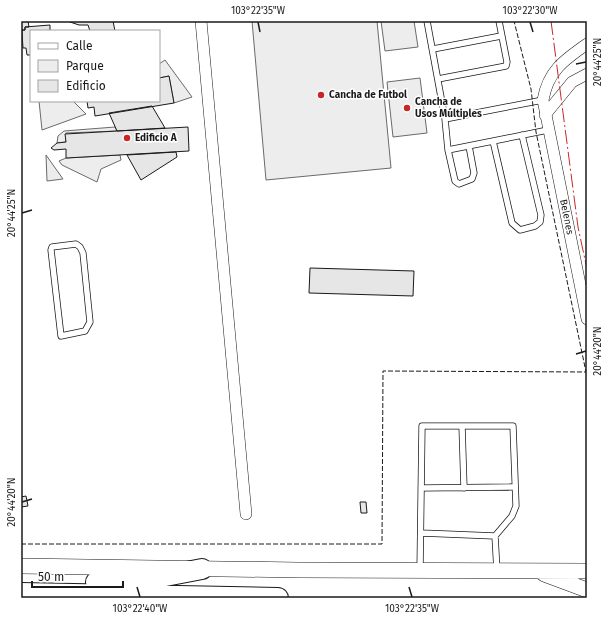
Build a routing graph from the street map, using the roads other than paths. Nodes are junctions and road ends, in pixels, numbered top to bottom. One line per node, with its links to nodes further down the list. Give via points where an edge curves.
1 (201, 21): 23 (street)
2 (427, 21): 6 (lane)
3 (499, 21): 4 (lane)
4 (501, 36): 6 (lane); 8 (lane, via 506,66)
5 (587, 44): 9 (street, via 567,58 555,72 546,84)
6 (432, 49): 8 (lane)
7 (587, 74): 10 (street, via 572,82)
8 (438, 79): 11 (lane)
9 (543, 100): 10 (street, Belenes); 11 (lane)
10 (545, 115): 12 (street, Belenes)
11 (445, 119): 16 (lane)
12 (548, 130): 13 (lane); 17 (street, Belenes)
13 (522, 135): 14 (lane); 14 (lane, via 541,215 536,226 520,230 512,223)
14 (493, 141): 15 (lane)
15 (469, 146): 16 (lane); 16 (lane, via 474,173 472,179 459,184 455,181)
16 (448, 150)
17 (587, 319)
18 (61, 336): 18 (lane, via 85,331 90,322 83,253 76,244 55,245 51,250)
19 (462, 426): 20 (lane, via 513,426); 21 (lane, via 422,426); 22 (lane)
20 (515, 487): 22 (lane); 25 (lane, via 516,506 512,516)
21 (422, 488): 22 (lane); 24 (lane)
22 (464, 488)
23 (246, 514)
24 (421, 533): 25 (lane); 29 (lane)
25 (495, 536): 30 (lane)
26 (21, 566): 27 (main road)
27 (202, 569): 29 (main road); 32 (highway, via 129,581)
28 (535, 570): 30 (main road); 31 (main road); 33 (main road)
29 (420, 571): 30 (main road)
30 (497, 571)
31 (587, 571)
32 (21, 580)
33 (587, 590)
34 (21, 593): 35 (highway)
35 (278, 598)

